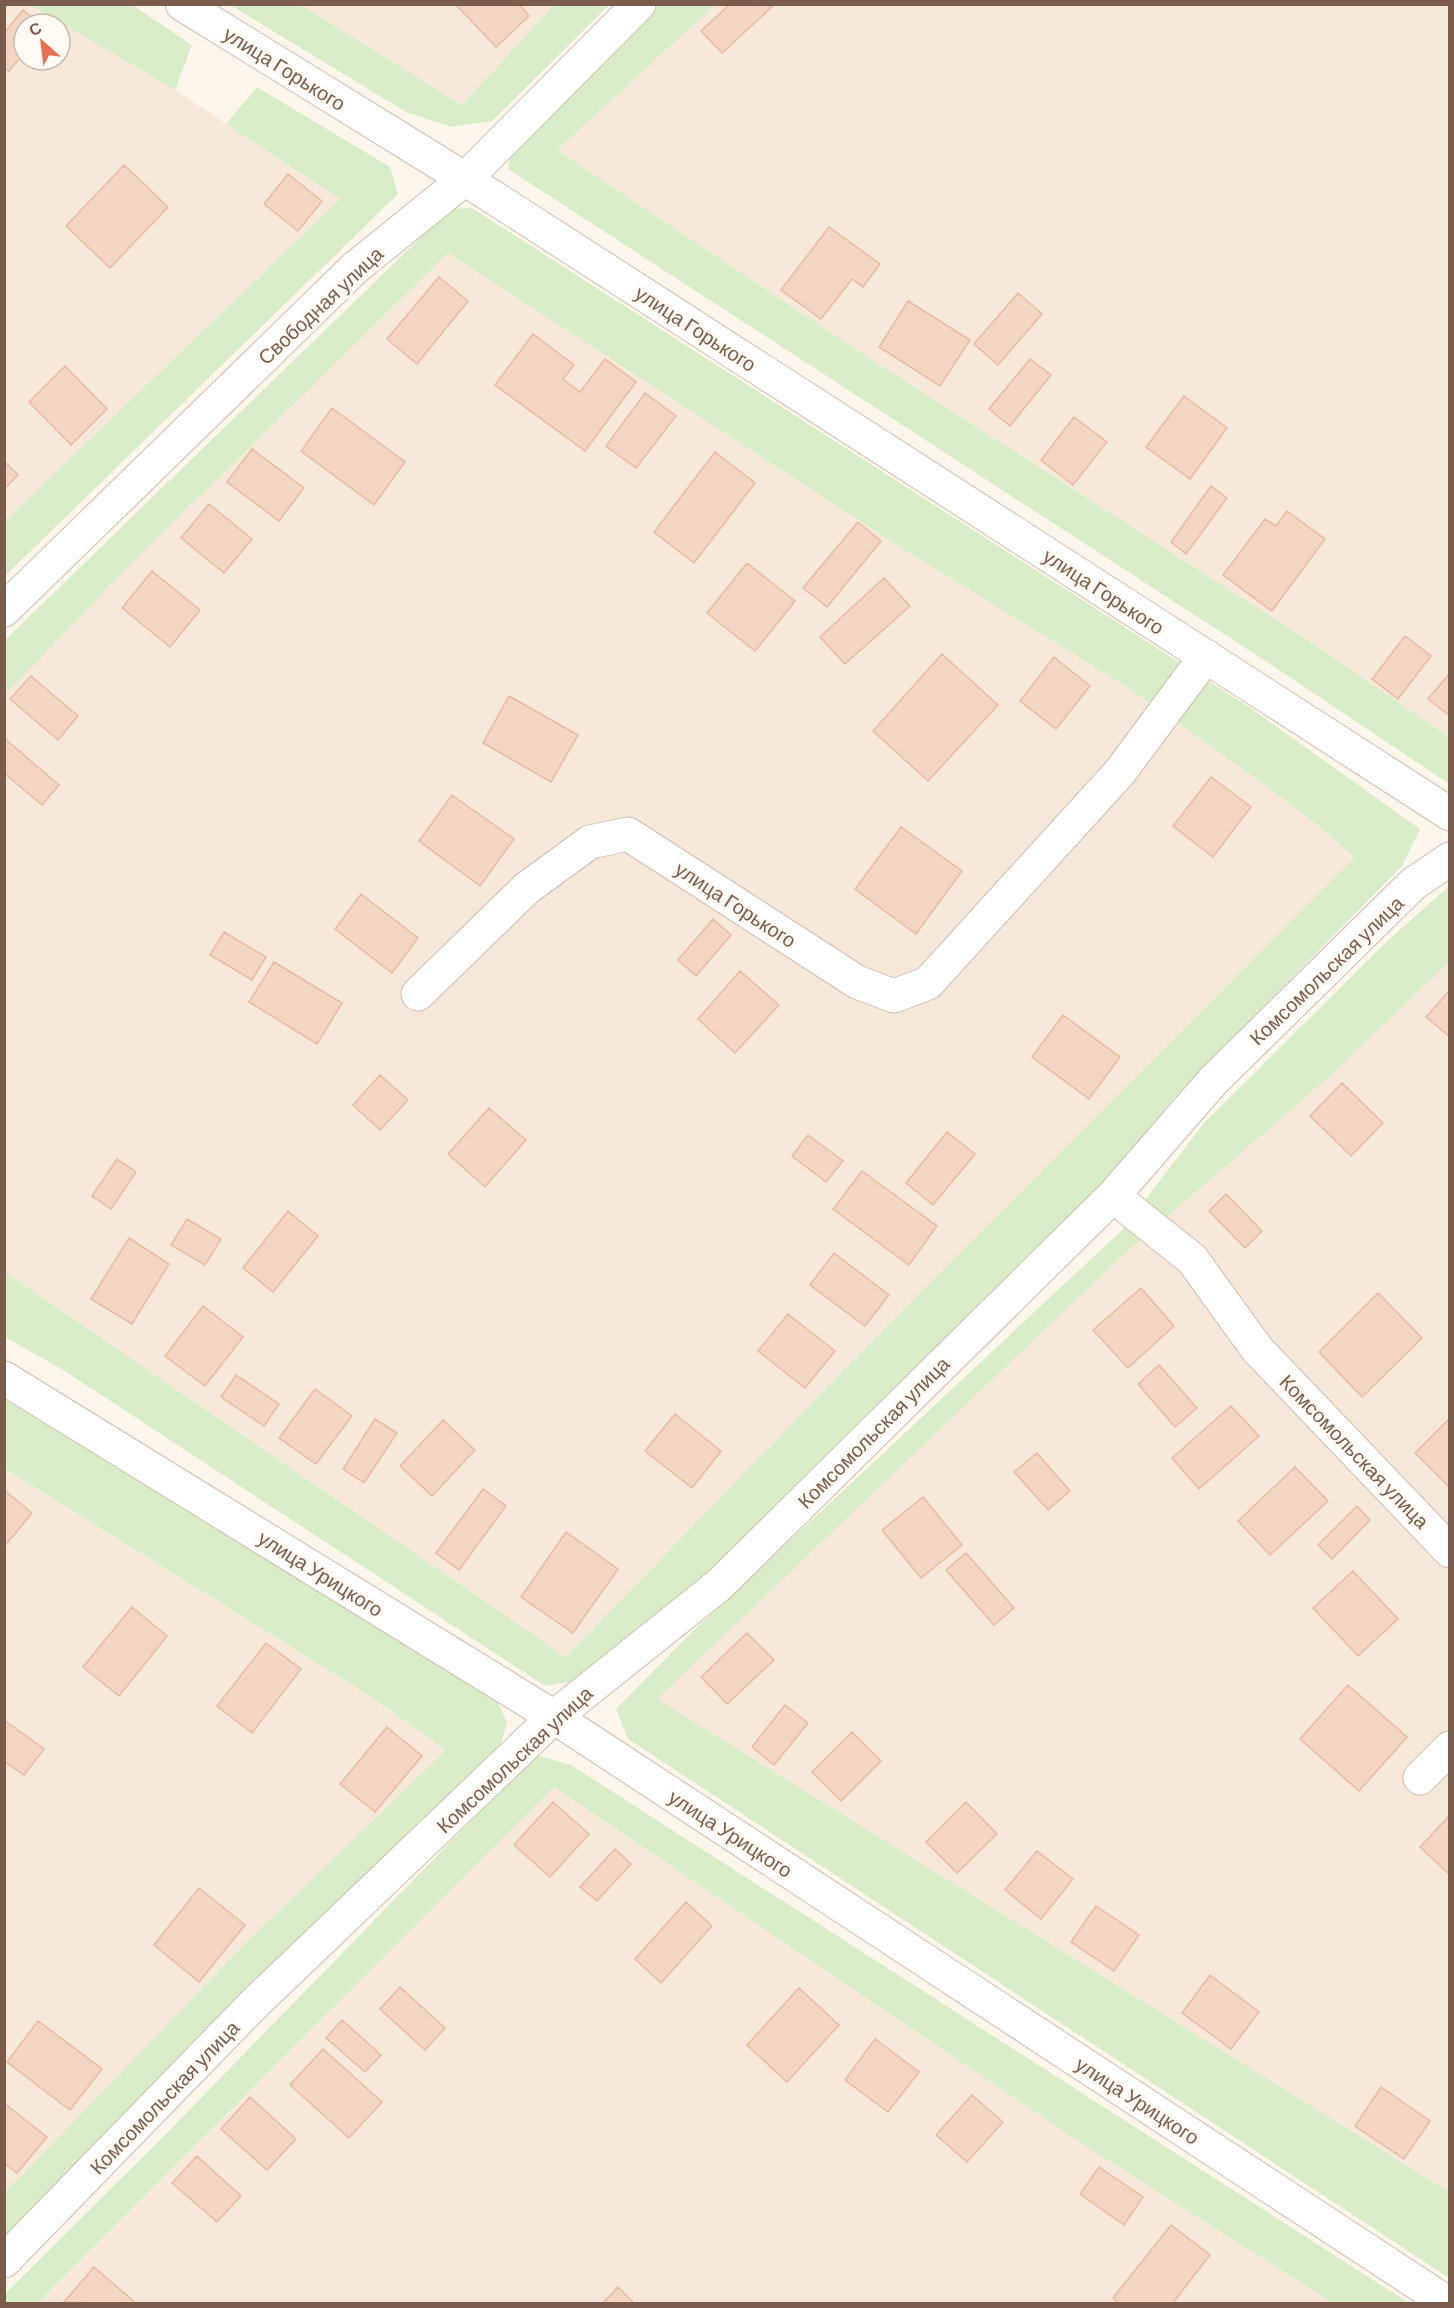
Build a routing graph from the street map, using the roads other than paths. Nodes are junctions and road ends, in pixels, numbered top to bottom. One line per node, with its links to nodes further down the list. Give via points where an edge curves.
1 (182, 4): 3 (street, улица Горького)
2 (639, 4): 3 (street, Свободная улица)
3 (465, 179): 4 (street, Свободная улица, via 356,267); 5 (street, улица Горького)
4 (4, 610)
5 (1206, 656): 6 (street, улица Горького); 8 (street, улица Горького, via 1119,772 928,983 894,996 857,982 628,834 590,842 527,888)
6 (1449, 814)
7 (1449, 859): 9 (street, Комсомольская улица, via 1413,884 1212,1081)
8 (418, 994)
9 (1113, 1196): 11 (street, Комсомольская улица, via 1192,1259 1257,1349); 12 (street, Комсомольская улица, via 719,1585)
10 (4, 1378): 12 (street, улица Урицкого)
11 (1449, 1551)
12 (554, 1717): 15 (street, Комсомольская улица, via 253,2005); 16 (street, улица Урицкого)
13 (1449, 1748): 14 (street)
14 (1420, 1778)
15 (4, 2261)
16 (1449, 2304)

